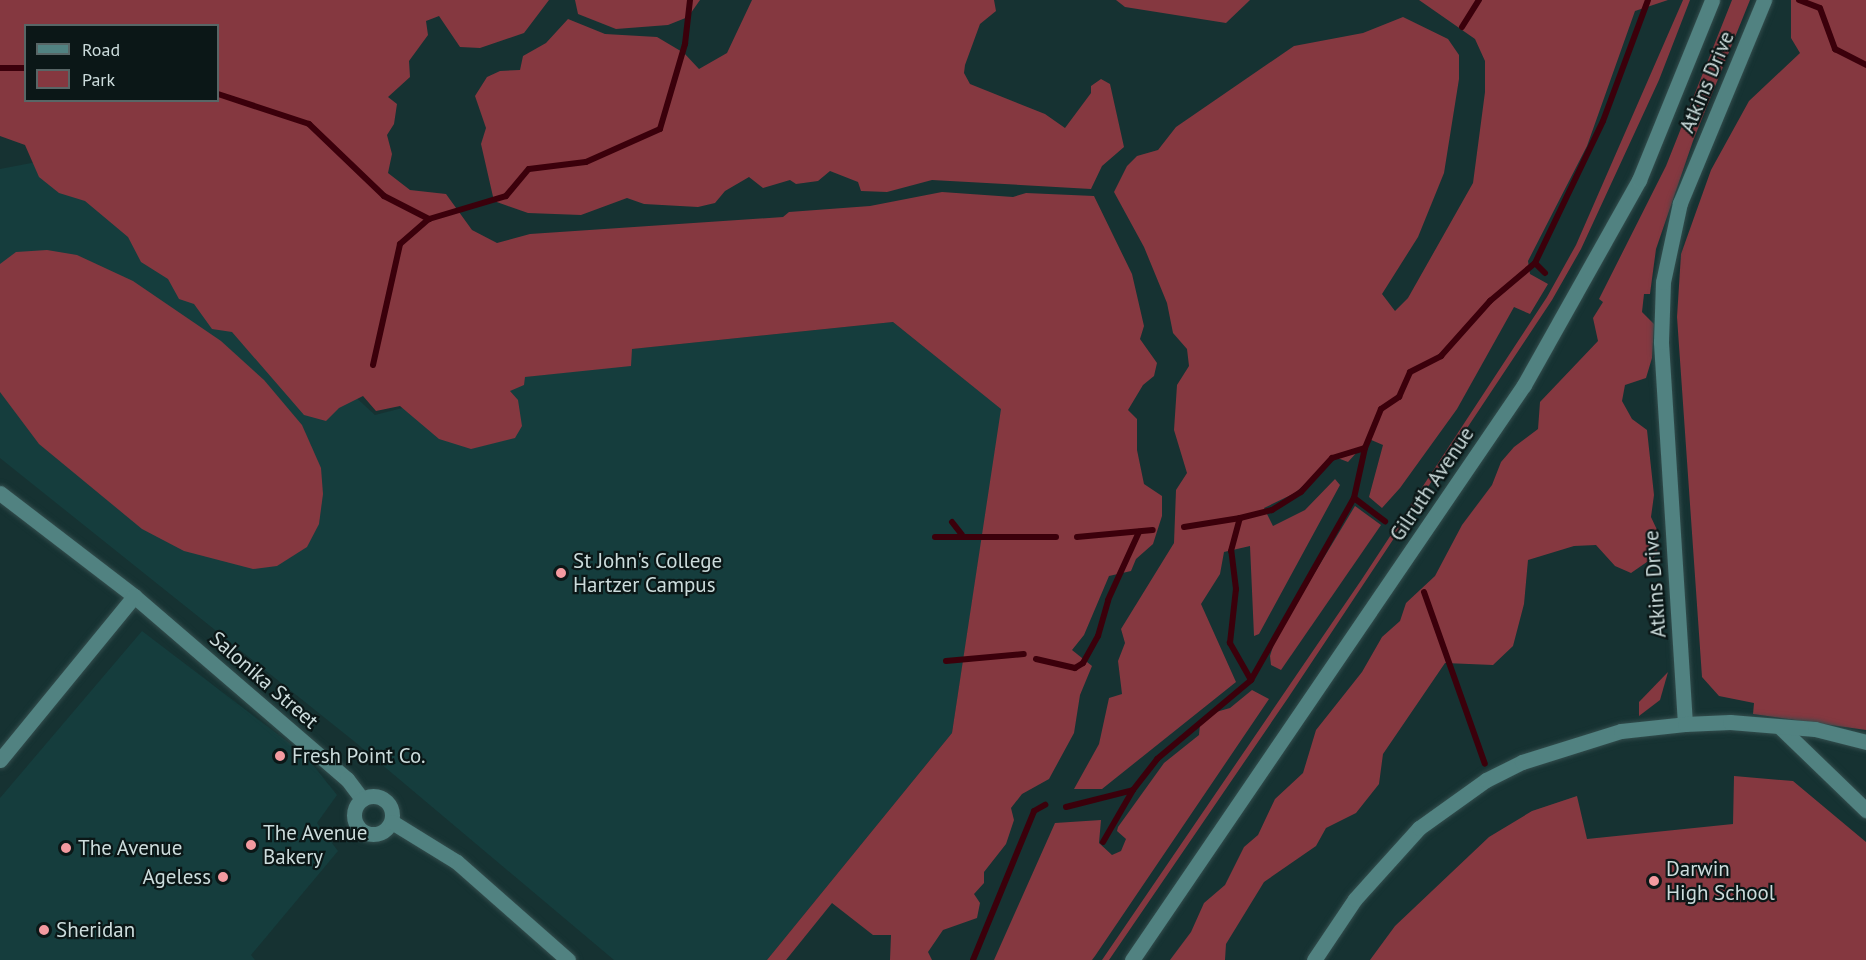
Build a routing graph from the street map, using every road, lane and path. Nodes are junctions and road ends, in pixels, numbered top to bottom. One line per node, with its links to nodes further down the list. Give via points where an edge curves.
1 (1712, 0): 13 (street, Gilruth Avenue, via 1639,180 1524,385)
2 (1764, 0): 5 (street, Atkins Drive, via 1680,203 1664,272 1661,352)
3 (0, 493): 4 (street, Salonika Street)
4 (134, 596): 8 (street); 9 (street, Salonika Street, via 347,778)
5 (1685, 724): 6 (street, via 1730,722); 14 (street, via 1621,731 1557,748 1486,780 1419,828 1385,862)
6 (1780, 727): 7 (street, via 1815,729); 10 (street)
7 (1866, 742)
8 (0, 760)
9 (363, 799): 11 (street, via 374,795 386,800 393,810); 11 (street, via 355,808 354,820 361,831 372,835 384,832)
10 (1866, 810)
11 (392, 822): 12 (street, via 457,862)
12 (568, 960)
13 (1132, 960)
14 (1314, 960)

